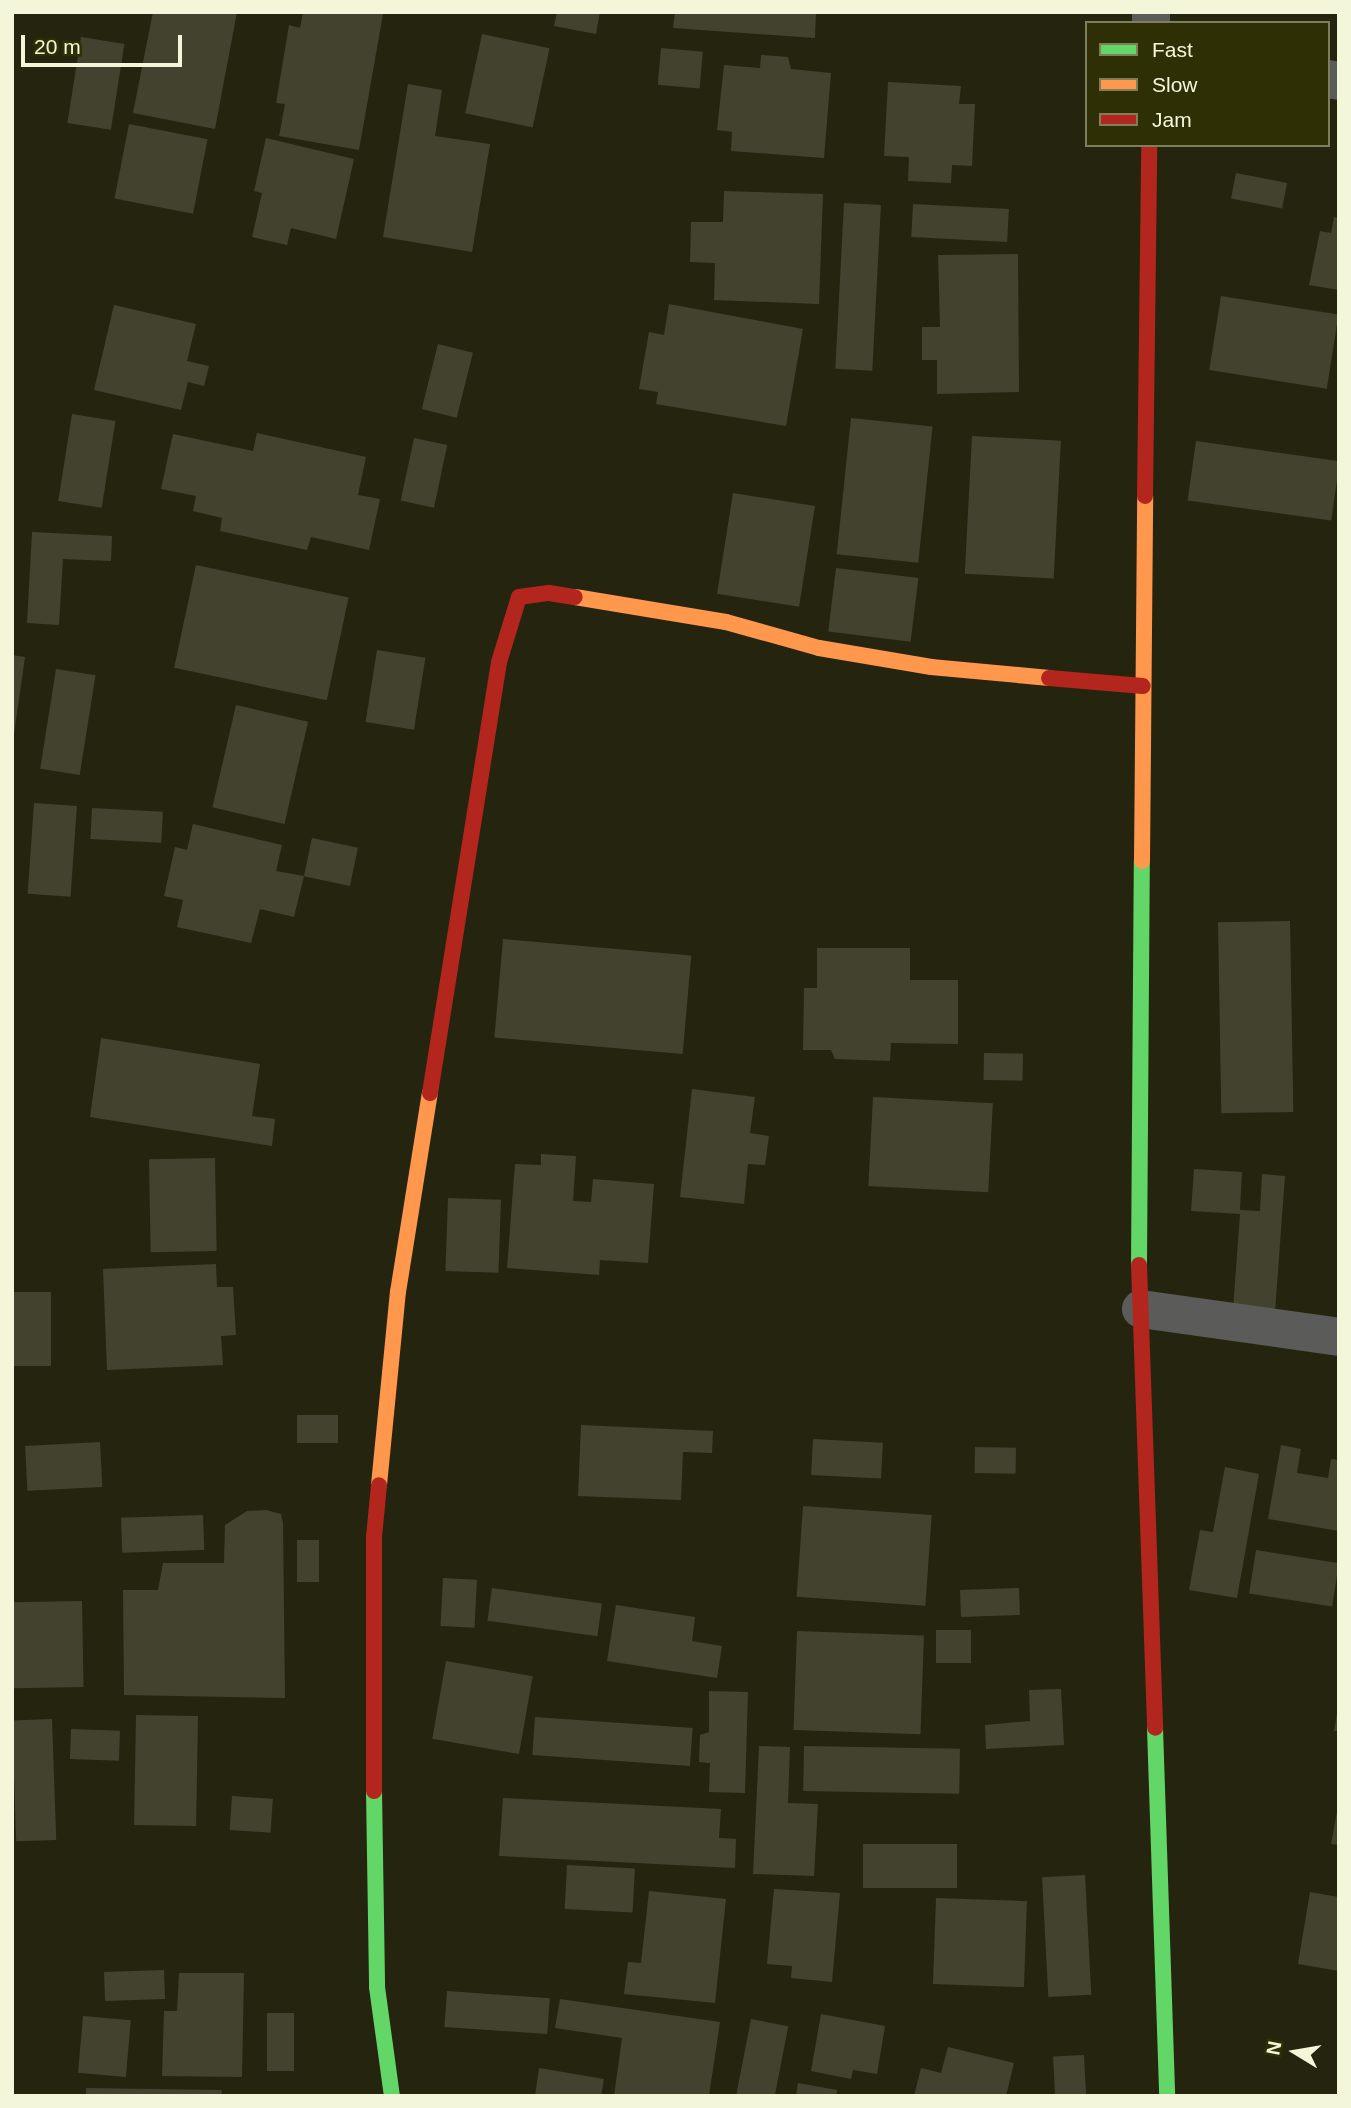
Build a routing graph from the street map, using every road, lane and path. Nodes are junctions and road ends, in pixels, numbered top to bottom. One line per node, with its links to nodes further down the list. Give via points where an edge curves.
1 (1149, 147): 2 (street)
2 (1143, 686): 3 (street); 5 (street, via 931,667 819,648 726,622 549,593 519,597 499,662 398,1292 374,1537 374,1903 377,1987)
3 (1141, 1309): 4 (street); 6 (street)
4 (1339, 1337)
5 (392, 2096)
6 (1167, 2096)

